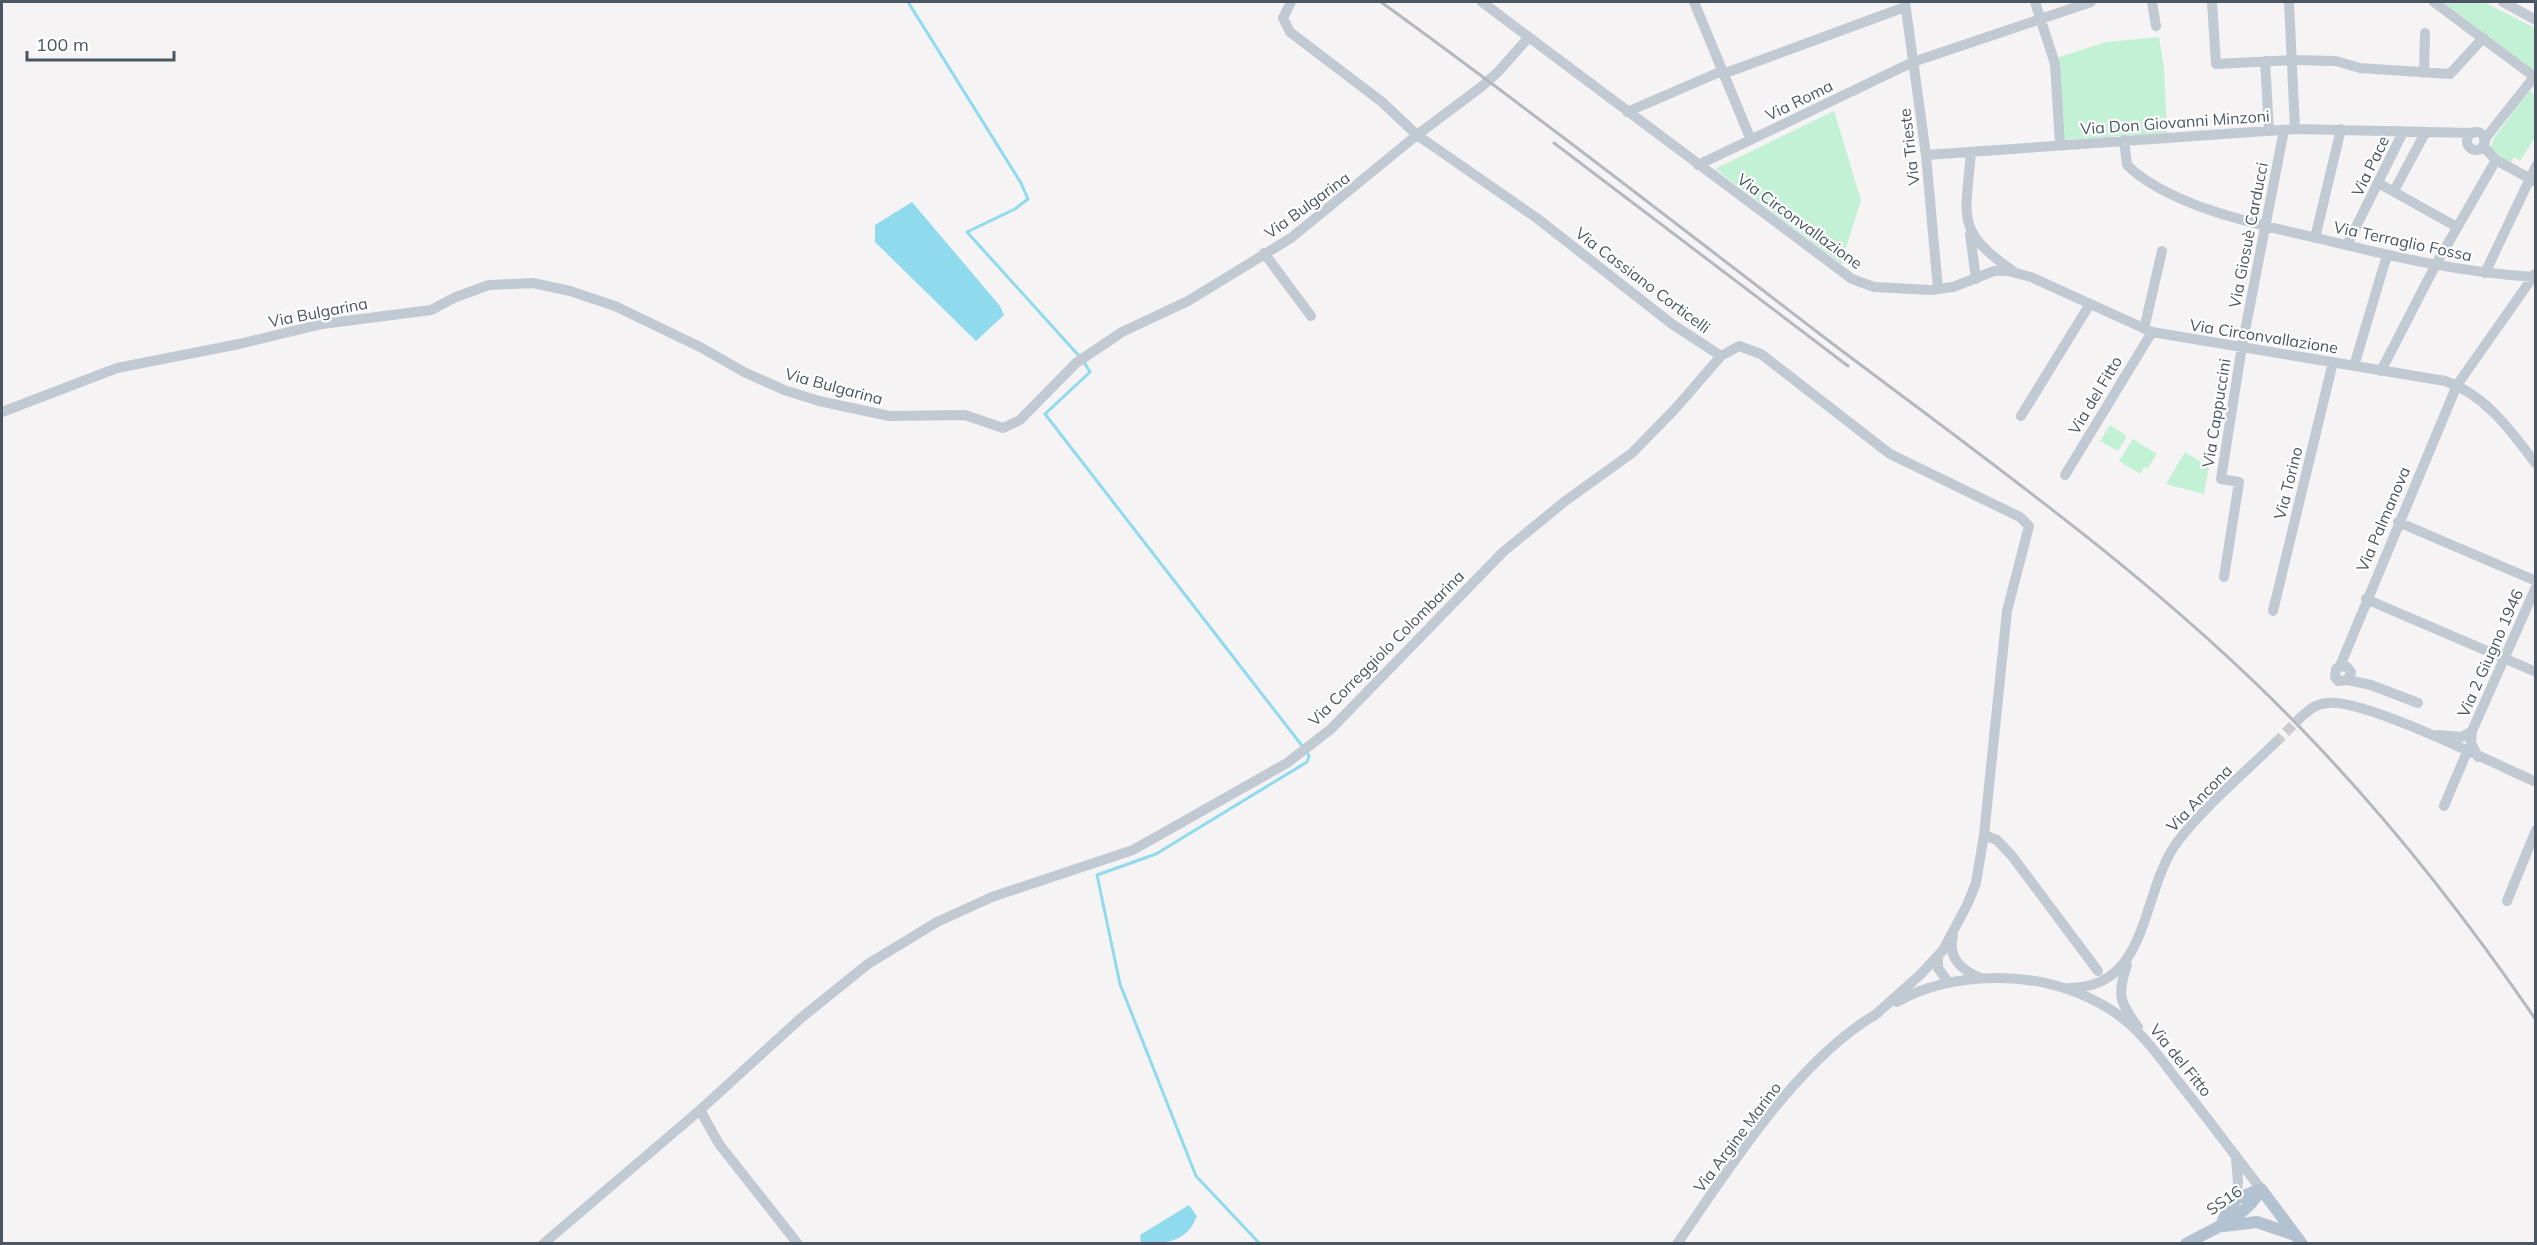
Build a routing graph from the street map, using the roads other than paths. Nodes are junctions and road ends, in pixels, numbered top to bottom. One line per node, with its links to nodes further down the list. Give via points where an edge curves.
1 (1291, 2): 32 (street, Via Cassiano Corticelli, via 1283,18 1290,32 1382,102)
2 (1482, 2): 16 (street, Via Circonvallazione)
3 (1491, 2): 16 (street, Via Circonvallazione)
4 (1694, 2): 23 (street)
5 (2035, 2): 13 (street)
6 (2091, 2): 13 (street, Via Roma)
7 (2152, 2): 15 (street)
8 (2212, 2): 22 (street, via 2216,64)
9 (2289, 2): 20 (street, Via Giosuè Carducci)
10 (2434, 2): 19 (street)
11 (2502, 2): 14 (street)
12 (1905, 4): 21 (street, Via Trieste); 23 (street)
13 (2040, 18): 21 (street, Via Roma); 36 (street, via 2057,77)
14 (2535, 20)
15 (2156, 26)
16 (1513, 27): 18 (street, Via Circonvallazione)
17 (2425, 33): 24 (street)
18 (1528, 38): 26 (street, Via Circonvallazione); 32 (street, Via Bulgarina, via 1498,72)
19 (2482, 38): 24 (street, via 2450,74); 25 (street)
20 (2292, 60): 22 (street); 24 (street, via 2336,61 2360,68); 28 (street, Via Giosuè Carducci)
21 (1913, 62): 34 (street, Via Roma); 38 (street, Via Trieste)
22 (2265, 62): 29 (street)
23 (1723, 72): 26 (street); 34 (street)
24 (2424, 73)
25 (2535, 78): 33 (street)
26 (1627, 112): 40 (street, Via Circonvallazione)
27 (2341, 129): 28 (street, Via Don Giovanni Minzoni); 30 (street, Via Don Giovanni Minzoni); 48 (street)
28 (2290, 130): 29 (street, Via Don Giovanni Minzoni); 45 (street, Via Giosuè Carducci)
29 (2269, 131): 35 (street, Via Don Giovanni Minzoni)
30 (2403, 132): 31 (street, Via Don Giovanni Minzoni); 43 (street, Via Pace)
31 (2425, 133): 33 (street, Via Don Giovanni Minzoni); 33 (street, Via Don Giovanni Minzoni, via 2468,144 2474,150); 44 (street, Via Pace)
32 (1417, 135): 51 (street, Via Bulgarina, via 1316,219); 63 (street, Via Cassiano Corticelli, via 1538,219 1672,324)
33 (2480, 138): 39 (street)
34 (1751, 140): 40 (street, Via Roma)
35 (2121, 140): 36 (street, Via Don Giovanni Minzoni); 45 (street, Via Terraglio Fossa, via 2127,165 2169,195)
36 (2060, 145): 37 (street, Via Don Giovanni Minzoni)
37 (1971, 152): 38 (street, Via Don Giovanni Minzoni); 47 (street, via 1967,212)
38 (1926, 155): 58 (street, Via Trieste)
39 (2496, 160): 42 (street); 46 (street)
40 (1698, 165): 58 (street, Via Circonvallazione, via 1852,279 1874,287)
41 (2535, 166): 42 (street)
42 (2532, 180): 55 (street)
43 (2378, 183): 44 (street); 49 (street, Via Pace)
44 (2394, 191): 46 (street)
45 (2265, 226): 48 (street, Via Terraglio Fossa); 62 (street, Via Giosuè Carducci)
46 (2457, 227): 53 (street)
47 (1970, 230): 54 (street, via 1984,250); 57 (street)
48 (2315, 238): 49 (street, Via Terraglio Fossa)
49 (2347, 245): 52 (street, Via Terraglio Fossa)
50 (2162, 251): 61 (street, Via del Fitto)
51 (1264, 254): 60 (street); 68 (street, Via Bulgarina, via 1188,301 1122,332 1082,359 1020,420 1004,428 964,415 919,418 870,414 784,390 615,306 533,283 489,285 431,310 322,324 117,368)
52 (2387, 255): 53 (street, Via Terraglio Fossa); 65 (street)
53 (2435, 266): 55 (street, Via Terraglio Fossa); 66 (street)
54 (2016, 273): 57 (street, Via Circonvallazione, via 1994,272); 59 (street, Via Circonvallazione)
55 (2485, 273): 56 (street, Via Terraglio Fossa)
56 (2535, 276): 67 (street, Via Palmanova)
57 (1976, 279): 58 (street, Via Circonvallazione)
58 (1938, 289)
59 (2090, 304): 61 (street, Via Circonvallazione); 69 (street)
60 (1311, 316)
61 (2148, 331): 62 (street, Via Circonvallazione); 71 (street, Via del Fitto)
62 (2242, 346): 64 (street, Via Circonvallazione); 73 (street, Via Cappuccini, via 2221,479 2239,482)
63 (1721, 357): 89 (street, via 1739,346 1752,349 1890,454 2025,520 2029,531 2007,611); 104 (street, Via Correggiolo Colombarina, via 1632,453 1503,552 1356,704 1305,749 1133,850 992,897 937,922 868,964 801,1018)
64 (2333, 362): 65 (street, Via Circonvallazione); 77 (street, Via Torino)
65 (2354, 366): 66 (street, Via Circonvallazione)
66 (2381, 371): 67 (street, Via Circonvallazione)
67 (2457, 385): 70 (street, Via Circonvallazione, via 2494,412); 72 (street, Via Palmanova)
68 (2, 412)
69 (2020, 416)
70 (2535, 464)
71 (2065, 475)
72 (2398, 522): 74 (street); 76 (street, Via Palmanova)
73 (2224, 577)
74 (2535, 581)
75 (2535, 587): 78 (street, Via 2 Giugno 1946)
76 (2366, 598): 78 (street); 80 (street, Via Palmanova, via 2335,677 2341,682 2349,676)
77 (2272, 611)
78 (2504, 658): 79 (street); 83 (street, Via 2 Giugno 1946)
79 (2535, 672)
80 (2418, 703)
81 (2300, 718): 82 (street, via 2313,706 2336,702)
82 (2409, 726): 83 (street, Via 2 Giugno 1946, via 2448,737 2462,737); 85 (street)
83 (2472, 731): 85 (street, Via 2 Giugno 1946)
84 (2275, 742): 92 (street, Via Ancona, via 2177,843)
85 (2468, 752): 86 (street); 87 (street)
86 (2535, 782)
87 (2444, 806)
88 (2535, 830): 90 (street)
89 (1984, 835): 91 (street, via 1974,889); 95 (street, via 2007,850)
90 (2507, 901)
91 (1955, 930): 93 (street); 94 (street, via 1951,948)
92 (2132, 950): 97 (street, Via Ancona, via 2124,966); 99 (street, Via Ancona)
93 (1938, 956): 98 (street, via 1938,968); 102 (street)
94 (1957, 961): 96 (street); 98 (street)
95 (2098, 971)
96 (1980, 978): 98 (street, Via del Fitto); 100 (street, Via del Fitto, via 2020,979)
97 (2106, 981): 100 (street, via 2087,988); 101 (street, via 2100,996)
98 (1949, 983): 102 (street, Via Argine Marino, via 1912,994)
99 (2121, 987): 101 (street, Via Ancona); 103 (street, via 2121,1002)
100 (2063, 988): 101 (street, Via del Fitto)
101 (2103, 1005): 103 (street, Via del Fitto)
102 (1874, 1016): 112 (street, Via Argine Marino, via 1819,1062 1779,1103)
103 (2144, 1037): 105 (street, Via del Fitto)
104 (700, 1110): 110 (street, Via Correggiolo Colombarina); 111 (street, via 719,1144)
105 (2236, 1156): 106 (street, Via del Fitto); 107 (street, SS16)
106 (2261, 1189): 107 (main road, SS16); 108 (main road, SS16, via 2245,1210); 109 (main road, Via del Fitto)
107 (2236, 1199): 108 (main road, SS16, via 2227,1216)
108 (2210, 1230): 109 (main road, SS16, via 2257,1222); 113 (main road, SS16)
109 (2299, 1239)
110 (543, 1244)
111 (798, 1244)
112 (1677, 1244)
113 (2186, 1244)

